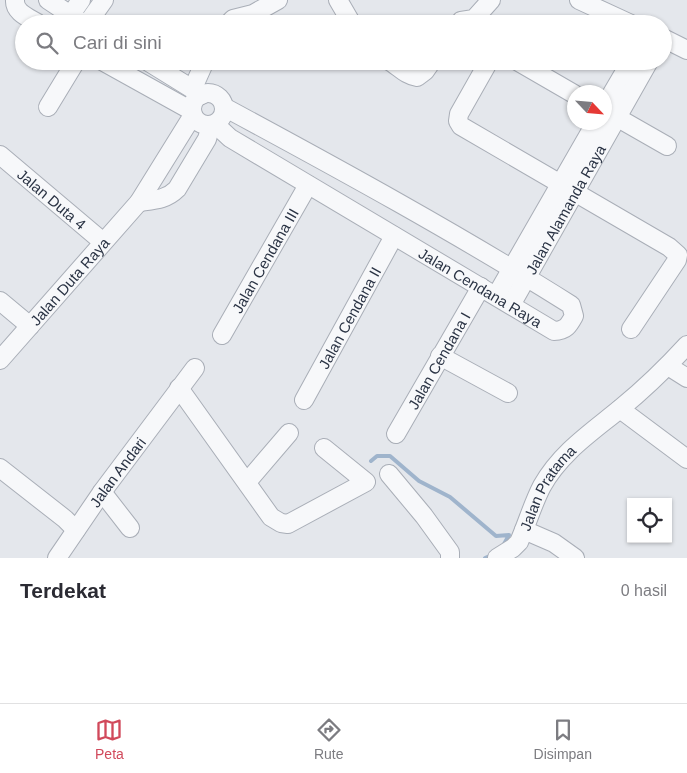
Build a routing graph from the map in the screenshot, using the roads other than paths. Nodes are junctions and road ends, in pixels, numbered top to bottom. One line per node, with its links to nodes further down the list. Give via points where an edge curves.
1 (15, 0): 9 (street, via 14,5)
2 (48, 0): 10 (street)
3 (81, 0): 11 (street)
4 (104, 0): 12 (street)
5 (278, 0): 13 (street)
6 (338, 0): 14 (street)
7 (491, 0): 15 (street)
8 (579, 0): 16 (street)
9 (25, 15)
10 (67, 15)
11 (78, 15)
12 (85, 15)
13 (250, 15)
14 (347, 15)
15 (478, 15)
16 (612, 15)
17 (672, 42): 18 (street)
18 (687, 50)
19 (71, 70): 33 (street)
20 (118, 70): 35 (street)
21 (162, 70): 30 (street)
22 (203, 70): 30 (street)
23 (404, 70): 24 (street, via 417,77)
24 (426, 70)
25 (484, 70): 43 (street, via 459,114 458,122 466,130)
26 (533, 70): 29 (street)
27 (627, 70): 31 (street, Jalan Alamanda Raya)
28 (642, 70): 34 (street, Jalan Alamanda Raya)
29 (567, 90)
30 (197, 91): 32 (street, via 214,94); 35 (street)
31 (612, 105)
32 (224, 107): 37 (street, via 221,119); 47 (street, Jalan Cendana Raya)
33 (48, 108)
34 (612, 108)
35 (193, 113): 37 (street, via 200,123); 44 (street, Jalan Duta Raya)
36 (612, 114): 40 (street)
37 (213, 124): 42 (street, Jalan Cendana Raya, via 230,138); 44 (street, via 177,189 163,199)
38 (592, 130): 43 (street, Jalan Alamanda Raya)
39 (599, 130): 43 (street, Jalan Alamanda Raya)
40 (667, 146)
41 (0, 155): 45 (street, Jalan Duta 4)
42 (308, 185): 46 (street, Jalan Cendana Raya); 54 (street, Jalan Cendana III)
43 (567, 188): 47 (street, Jalan Alamanda Raya); 48 (street, Jalan Alamanda Raya); 53 (street, via 678,255)
44 (139, 202): 45 (street, Jalan Duta Raya)
45 (110, 234): 52 (street, Jalan Duta Raya)
46 (394, 236): 49 (street, Jalan Cendana Raya); 63 (street, Jalan Cendana II)
47 (511, 268): 48 (street, Jalan Cendana Raya); 49 (street, Jalan Alamanda Raya)
48 (527, 278): 51 (street, Jalan Alamanda Raya); 51 (street, Jalan Cendana Raya, via 571,305 574,316 567,328 554,331)
49 (488, 292): 51 (street, Jalan Cendana Raya); 56 (street, Jalan Cendana I)
50 (0, 301): 52 (street)
51 (511, 305)
52 (30, 326): 57 (street, Jalan Duta Raya)
53 (631, 329)
54 (222, 335)
55 (687, 345): 58 (street, Jalan Pratama)
56 (440, 356): 62 (street); 66 (street, Jalan Cendana I)
57 (0, 360)
58 (668, 366): 60 (street); 64 (street, Jalan Pratama)
59 (195, 368): 61 (street, Jalan Andari)
60 (687, 378)
61 (179, 388): 71 (street); 72 (street, Jalan Andari)
62 (508, 394)
63 (304, 400)
64 (620, 409): 68 (street); 75 (street, Jalan Pratama, via 579,440 558,464 543,485)
65 (289, 433): 71 (street)
66 (396, 434)
67 (324, 448): 71 (street, via 366,482 288,524 271,517)
68 (687, 459)
69 (0, 468): 74 (street)
70 (389, 474): 77 (street, via 424,516 450,552)
71 (246, 482)
72 (102, 492): 73 (street); 74 (street, Jalan Andari)
73 (130, 528)
74 (76, 530): 76 (street, Jalan Andari)
75 (524, 530): 78 (street, Jalan Pratama, via 519,542); 79 (street, via 554,543)
76 (57, 558)
77 (450, 558)
78 (497, 558)
79 (575, 558)

